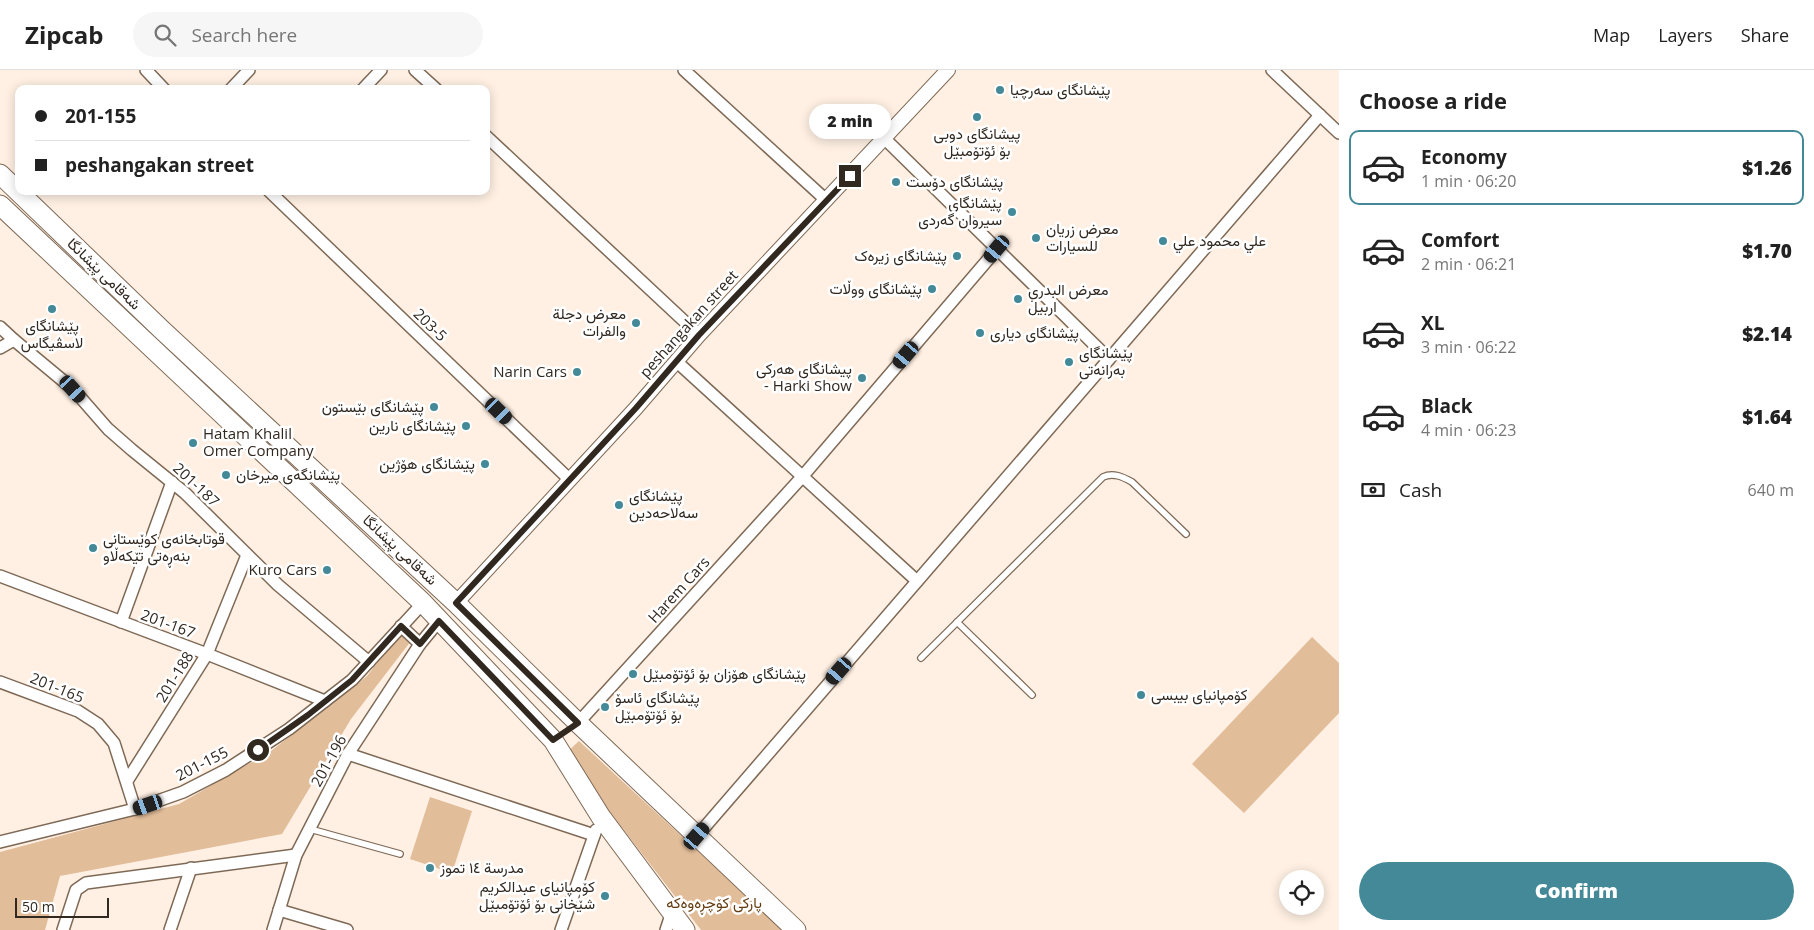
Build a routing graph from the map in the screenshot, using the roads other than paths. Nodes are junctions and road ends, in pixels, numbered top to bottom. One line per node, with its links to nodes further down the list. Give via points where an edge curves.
1 (146, 70): 8 (street)
2 (249, 70): 9 (street)
3 (381, 70): 10 (street)
4 (416, 70): 11 (street)
5 (684, 70): 20 (street)
6 (948, 70): 14 (street, peshangakan street)
7 (1272, 70): 12 (street)
8 (160, 85)
9 (235, 85)
10 (367, 85)
11 (432, 85)
12 (1320, 115): 13 (street); 29 (street)
13 (1339, 132)
14 (884, 138): 20 (street, peshangakan street); 22 (street)
15 (490, 140): 25 (street)
16 (0, 174): 17 (main road, شەقامی پێشانگا)
17 (15, 188)
18 (22, 195): 24 (main road, شەقامی پێشانگا)
19 (273, 195): 32 (street, 203-5)
20 (826, 200): 25 (street, peshangakan street)
21 (0, 206): 27 (main road, شەقامی پێشانگا)
22 (997, 249): 29 (street); 31 (street, Harem Cars)
23 (0, 327): 26 (street, 201-187)
24 (162, 330): 27 (main road); 38 (main road, شەقامی پێشانگا)
25 (699, 335): 30 (street, peshangakan street)
26 (14, 340): 28 (street); 33 (street, 201-187, via 73,389 108,429)
27 (147, 346): 39 (main road, شەقامی پێشانگا)
28 (0, 348)
29 (1109, 359): 37 (street)
30 (676, 361): 31 (street); 32 (street, peshangakan street)
31 (802, 477): 37 (street); 51 (street, Harem Cars)
32 (570, 480): 38 (street, peshangakan street)
33 (172, 482): 35 (street, 201-187); 41 (street)
34 (1186, 534): 42 (lane, via 1132,482 1110,474 1103,477)
35 (247, 555): 45 (street, 201-188); 47 (street, 201-187, via 294,600)
36 (0, 576): 41 (street, 201-167)
37 (917, 582): 59 (street)
38 (456, 603): 51 (main road, شەقامی پێشانگا)
39 (423, 604): 40 (main road, شەقامی پێشانگا); 43 (street, 201-155)
40 (439, 621): 44 (street, 201-196); 52 (main road, شەقامی پێشانگا)
41 (121, 622): 45 (street, 201-167)
42 (957, 622): 46 (lane); 49 (lane)
43 (401, 626): 44 (street); 47 (street, 201-155)
44 (420, 644): 53 (street, 201-196)
45 (207, 654): 50 (street, 201-167); 54 (street, 201-188)
46 (921, 658)
47 (370, 662): 50 (street, 201-155)
48 (0, 682): 54 (street, 201-165, via 78,711 98,724 114,743)
49 (1032, 695)
50 (325, 701): 55 (street, 201-155, via 268,744 226,770 183,792)
51 (578, 723): 52 (main road); 59 (main road, شەقامی پێشانگا)
52 (553, 740): 56 (main road, شەقامی پێشانگا)
53 (348, 754): 57 (street, 201-196); 58 (street)
54 (127, 781): 55 (street, 201-165)
55 (135, 809): 60 (street, 201-155)
56 (601, 817): 58 (street); 65 (main road, شەقامی پێشانگا)
57 (310, 828): 61 (lane); 62 (street, 201-196)
58 (594, 835): 70 (street)
59 (697, 836): 73 (main road, شەقامی پێشانگا)
60 (0, 842)
61 (400, 854)
62 (296, 855): 63 (street); 64 (street, 201-196)
63 (191, 868): 66 (street, via 86,883 76,890); 67 (street)
64 (279, 910): 68 (street, 201-196); 69 (street)
65 (672, 912): 71 (street); 72 (main road, شەقامی پێشانگا)
66 (63, 930)
67 (170, 930)
68 (273, 930)
69 (347, 930)
70 (561, 930)
71 (666, 930)
72 (685, 930)
73 (796, 930)

